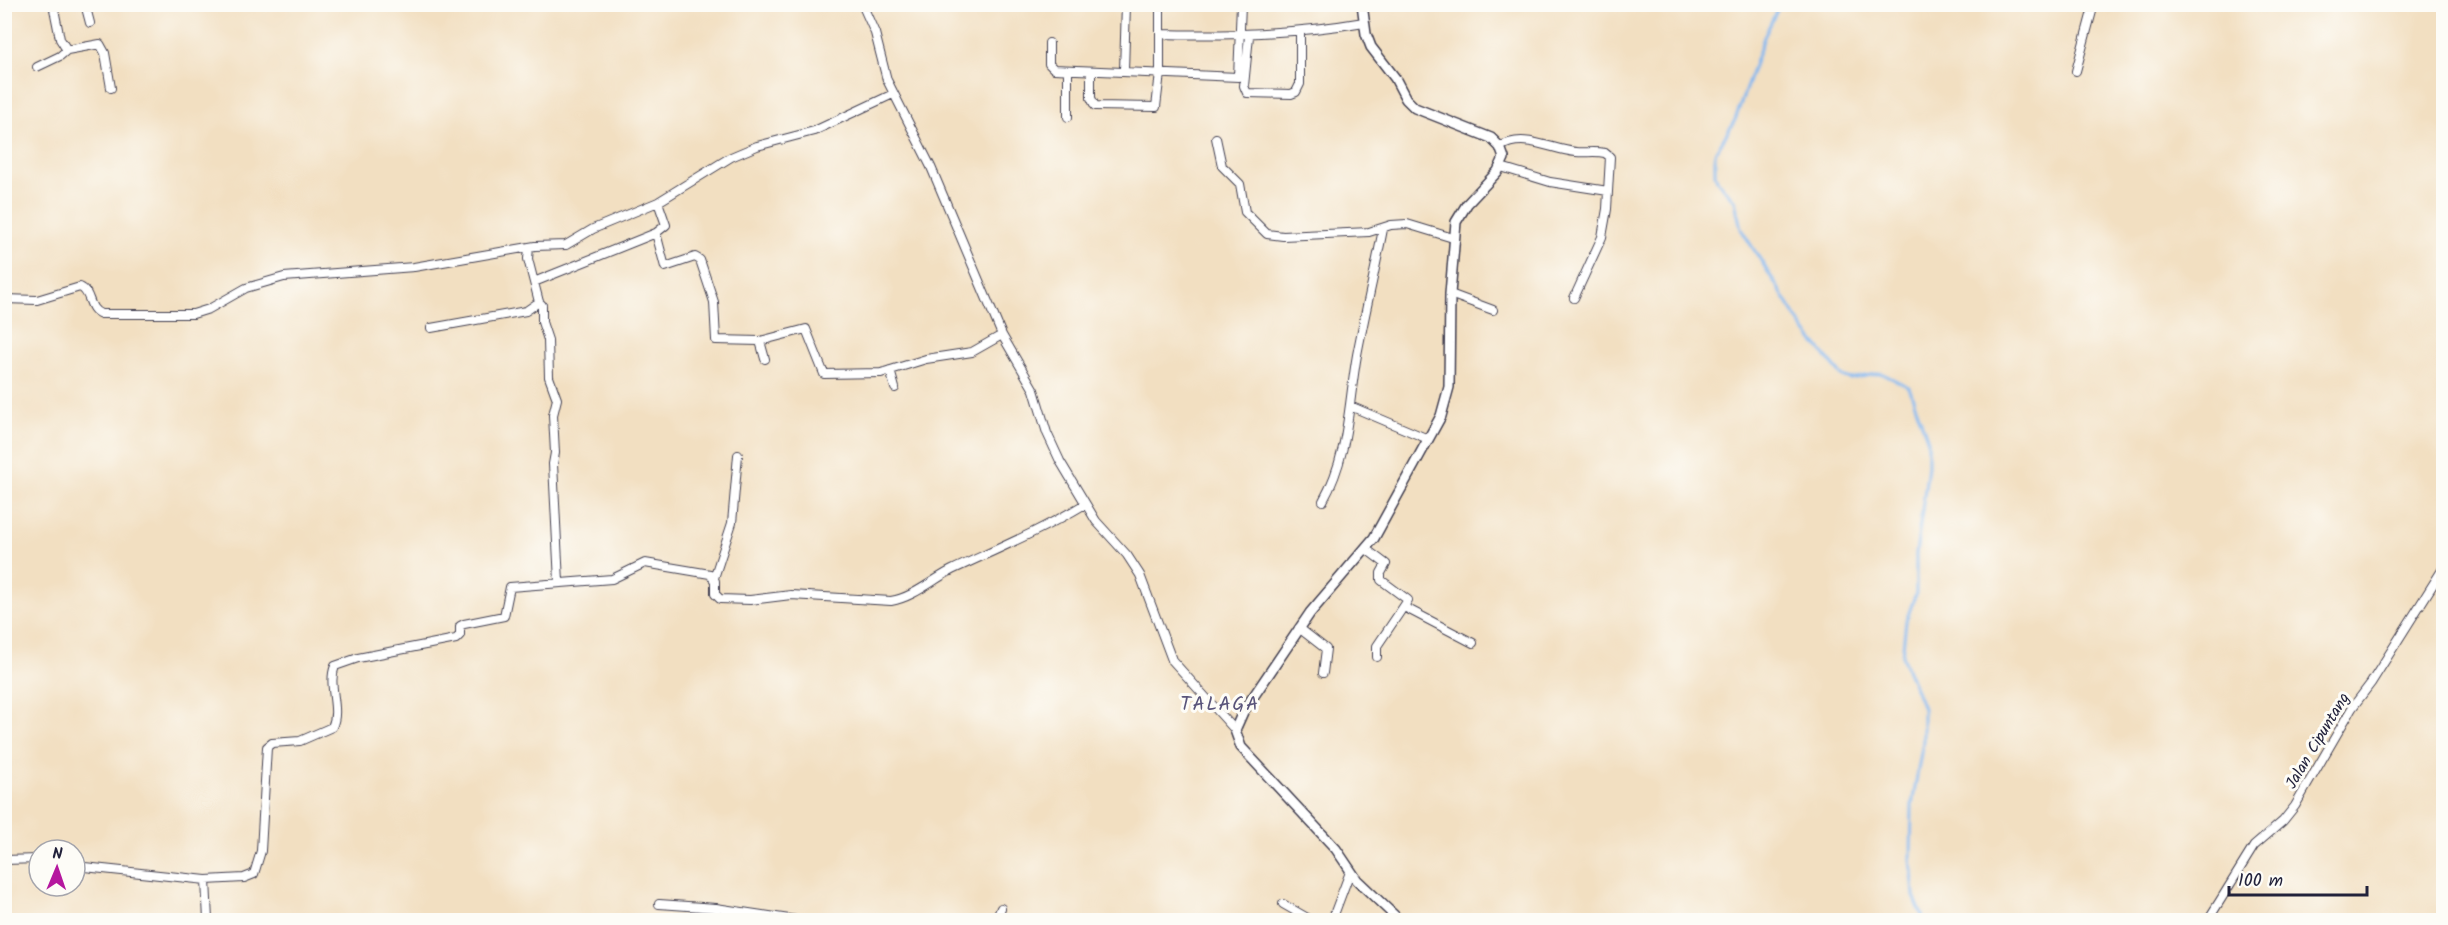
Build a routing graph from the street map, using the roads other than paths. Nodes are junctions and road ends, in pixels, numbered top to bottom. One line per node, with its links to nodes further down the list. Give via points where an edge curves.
1 (53, 4): 15 (street, via 60,39)
2 (85, 4): 10 (street)
3 (862, 4): 24 (street)
4 (1126, 4): 19 (street)
5 (1160, 4): 12 (street)
6 (1241, 4): 13 (street)
7 (1362, 4): 9 (street)
8 (2094, 4): 20 (street)
9 (1364, 22): 11 (street); 27 (street, via 1371,47 1411,106 1484,135)
10 (90, 23)
11 (1300, 32): 13 (street); 22 (street, via 1300,84 1296,92 1247,93)
12 (1160, 34): 13 (street); 21 (street)
13 (1244, 36): 22 (street)
14 (1049, 43): 17 (street, via 1049,64 1054,69)
15 (67, 50): 16 (street); 23 (street, via 103,46)
16 (37, 67)
17 (1068, 70): 18 (street); 25 (street)
18 (1091, 70): 19 (street); 21 (street, via 1092,103 1104,108 1154,108)
19 (1124, 71): 21 (street)
20 (2076, 71)
21 (1160, 73): 22 (street)
22 (1241, 77)
23 (111, 88)
24 (893, 94): 30 (street, via 814,131 730,157); 42 (street, via 931,167)
25 (1068, 117)
26 (1216, 138): 31 (street, via 1222,166 1238,180 1245,212 1263,232 1283,236)
27 (1500, 147): 28 (street); 29 (street, via 1522,141 1562,150 1607,153 1611,165)
28 (1501, 166): 29 (street, via 1550,182); 33 (street, via 1462,210)
29 (1608, 191): 37 (street, via 1602,237)
30 (658, 202): 32 (street, via 666,225); 34 (street, via 570,243)
31 (1383, 229): 33 (street, via 1407,224); 47 (street)
32 (656, 233): 35 (street); 43 (street, via 667,269 695,257 700,260 714,302 716,340)
33 (1453, 238): 36 (street)
34 (529, 247): 35 (street); 38 (street, via 414,267 284,277 246,288 193,314 101,314 93,310 80,286 38,300)
35 (534, 282): 39 (street)
36 (1450, 294): 40 (street); 48 (street, via 1447,401)
37 (1574, 298)
38 (4, 299)
39 (539, 302): 41 (street, via 526,311); 55 (street, via 548,340 551,388 557,399 553,415 553,464)
40 (1493, 310)
41 (431, 328)
42 (1002, 335): 45 (street, via 972,352 926,359); 51 (street, via 1029,381 1050,441)
43 (759, 341): 44 (street); 45 (street, via 806,329 824,374)
44 (765, 358)
45 (890, 370): 46 (street)
46 (896, 388)
47 (1350, 406): 48 (street); 50 (street, via 1339,465)
48 (1428, 439): 52 (street, via 1392,509)
49 (738, 456): 54 (street, via 732,523)
50 (1323, 501)
51 (1085, 504): 54 (street, via 898,599 791,595 720,599 715,594); 61 (street, via 1140,574 1172,660)
52 (1366, 549): 56 (street, via 1385,561 1381,580 1407,598); 57 (street)
53 (2444, 567): 76 (street, Jalan Cipuntang, via 2352,708 2295,806 2254,846)
54 (714, 578): 55 (street, via 710,574 645,563 616,578)
55 (559, 582): 66 (street, via 510,587 504,616 464,624 456,639 358,657 335,666 332,727 300,741 272,743 267,747 261,851 254,874)
56 (1404, 607): 58 (street); 59 (street, via 1377,646)
57 (1299, 628): 60 (street, via 1326,649); 61 (street)
58 (1473, 643)
59 (1377, 657)
60 (1323, 673)
61 (1235, 730): 65 (street, via 1238,743 1336,849)
62 (27, 859): 63 (street)
63 (4, 860)
64 (87, 867): 66 (street)
65 (1350, 872): 74 (street); 75 (street)
66 (206, 880): 70 (street)
67 (659, 904): 71 (street, via 716,908)
68 (1283, 904): 73 (street)
69 (1001, 908): 72 (street)
70 (208, 921)
71 (796, 921)
72 (996, 921)
73 (1311, 921)
74 (1332, 921)
75 (1399, 921)
76 (2208, 921)

